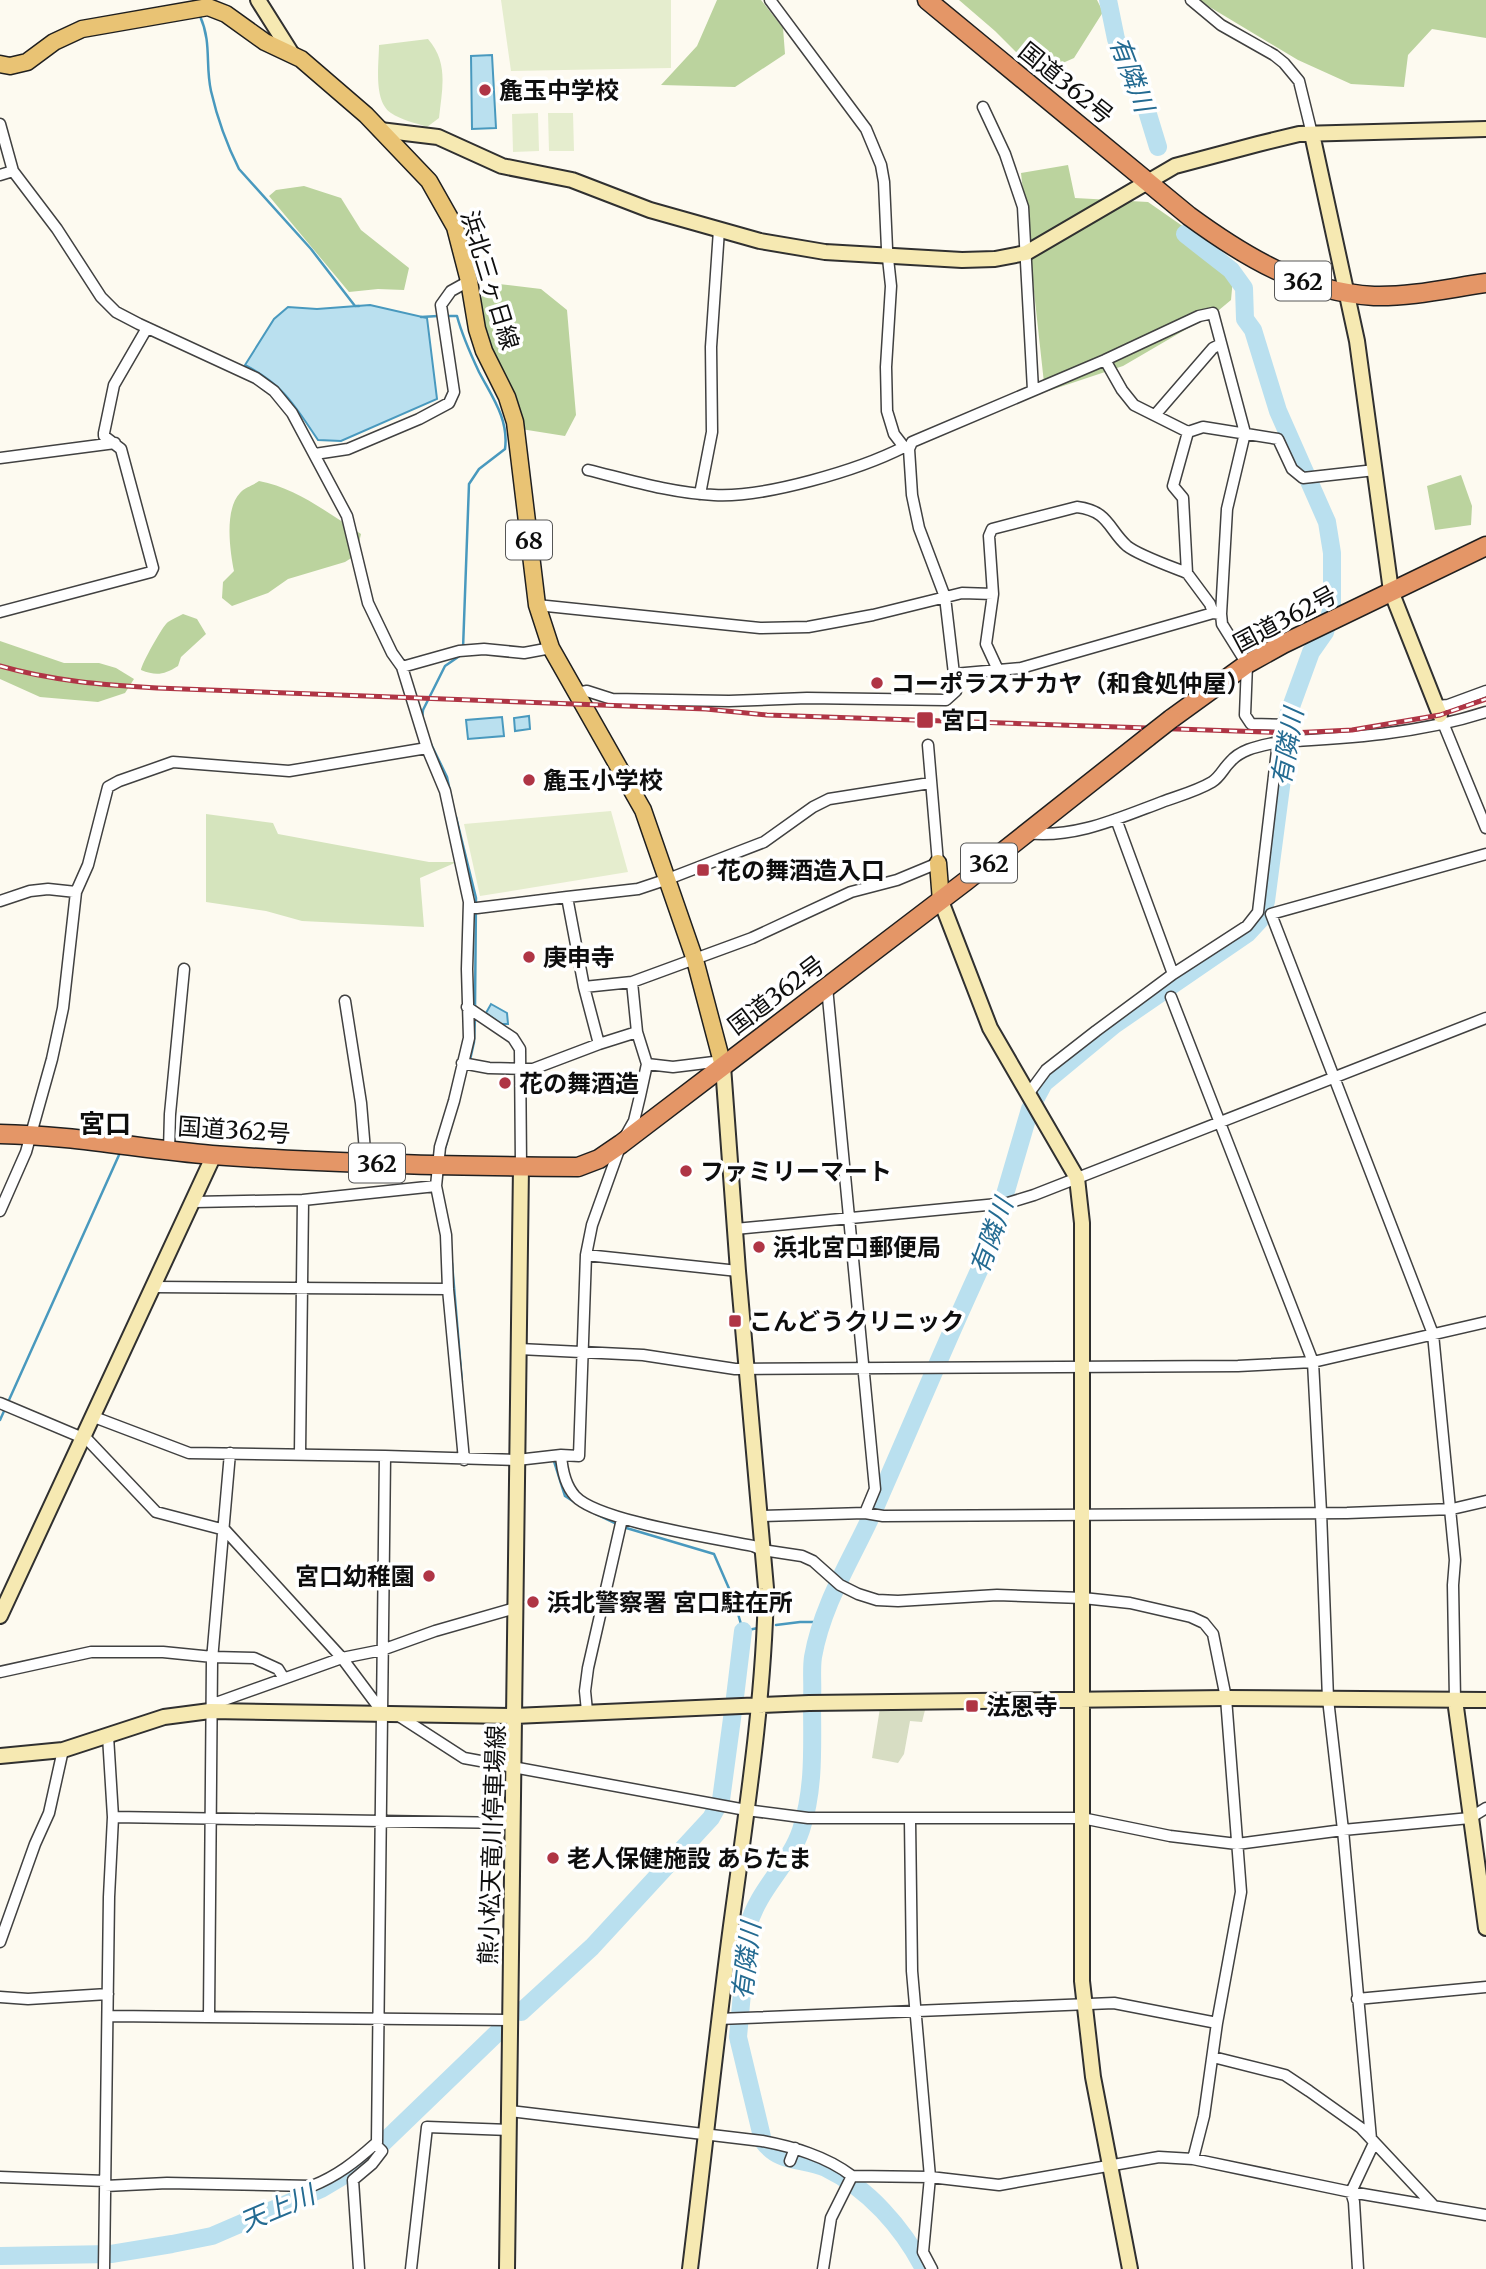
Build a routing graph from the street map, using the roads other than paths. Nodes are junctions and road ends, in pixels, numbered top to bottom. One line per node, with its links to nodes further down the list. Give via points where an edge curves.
1 (258, 0): 5 (street)
2 (770, 0): 17 (street, via 866,129 884,182)
3 (927, 0): 14 (highway, 国道362号 / 362)
4 (1191, 0): 11 (street, via 1284,63 1299,81)
5 (292, 54): 6 (main road, 浜北三ヶ日線 / 68, via 265,42 219,10 203,8 88,27 18,66); 10 (main road, 浜北三ヶ日線 / 68)
6 (0, 65)
7 (983, 107): 16 (street, via 1021,197)
8 (0, 124): 12 (street)
9 (1486, 129): 11 (street)
10 (380, 130): 15 (street, via 438,137 502,166 572,180 627,203); 18 (main road, 浜北三ヶ日線 / 68, via 429,181 455,227)
11 (1312, 134): 14 (street, via 1175,166); 20 (street)
12 (13, 171): 13 (street); 21 (street, via 101,297 116,312)
13 (0, 175)
14 (1149, 181): 16 (street); 20 (highway, 国道362号 / 362, via 1229,246 1293,278)
15 (719, 230): 17 (street, via 794,248); 34 (street, via 711,347 712,432)
16 (1026, 253): 17 (street, via 978,260); 24 (street)
17 (888, 257): 29 (street, via 887,411 894,434)
18 (469, 281): 30 (street, via 443,299 441,310 454,392 449,403 348,449); 40 (main road, 浜北三ヶ日線 / 68, via 484,351 515,422)
19 (1486, 284): 20 (highway, 国道362号 / 362, via 1396,295)
20 (1346, 292): 33 (street)
21 (147, 328): 28 (street, via 114,385 104,436); 30 (street, via 226,362 274,391)
22 (1222, 345): 23 (street, via 1213,313); 25 (street, via 1213,348); 27 (street)
23 (1105, 360): 24 (street); 25 (street, via 1134,405)
24 (1033, 390): 29 (street)
25 (1155, 415): 26 (street)
26 (1188, 432): 27 (street, via 1203,427); 36 (street, via 1173,486 1183,498)
27 (1245, 433): 33 (street, via 1278,439 1292,469 1303,478); 42 (street, via 1227,509)
28 (115, 443): 31 (street); 41 (street, via 121,449 151,572)
29 (906, 448): 34 (street, via 785,487 740,495); 39 (street, via 919,528)
30 (314, 454): 45 (street, via 347,516 368,603)
31 (0, 458)
32 (588, 470): 34 (street)
33 (1375, 470): 37 (street)
34 (700, 494)
35 (1486, 546): 37 (highway, 国道362号 / 362)
36 (1187, 573): 38 (street, via 1128,547 1108,520 1077,507 992,529); 42 (street)
37 (1391, 591): 44 (highway, 国道362号 / 362); 51 (street)
38 (993, 594): 39 (street); 46 (street, via 986,643)
39 (946, 597): 40 (street, via 789,629); 47 (street)
40 (537, 605): 43 (main road, 浜北三ヶ日線 / 68)
41 (0, 612)
42 (1217, 613): 44 (street); 46 (street, via 1021,668)
43 (551, 648): 45 (street, via 524,653 464,650); 49 (main road, 浜北三ヶ日線 / 68)
44 (1247, 664): 52 (street, via 1247,721); 59 (highway, 国道362号 / 362, bridge)
45 (402, 667): 55 (street)
46 (998, 670): 47 (street)
47 (954, 674): 49 (street, via 956,691 946,700 934,702 611,699 587,691)
48 (1486, 691): 51 (street, via 1448,705)
49 (576, 693): 62 (main road, 浜北三ヶ日線 / 68, via 643,810)
50 (1486, 712): 51 (street)
51 (1440, 715): 53 (street, via 1360,738); 58 (street)
52 (1287, 724)
53 (1278, 742): 57 (street, via 1240,754 1212,782); 68 (street)
54 (928, 746): 56 (street)
55 (427, 748): 63 (street, via 289,771 173,762 119,781 108,787 88,865); 67 (street, via 446,791)
56 (930, 783): 61 (street); 62 (street, via 829,799 764,842)
57 (1116, 819): 59 (street, via 1082,830); 71 (street)
58 (1486, 828)
59 (1027, 833): 66 (highway, 国道362号 / 362)
60 (1486, 854): 68 (street)
61 (938, 863): 66 (main road); 69 (street, via 851,892)
62 (668, 879): 64 (street, via 638,888); 69 (main road, 浜北三ヶ日線 / 68)
63 (76, 892): 65 (street, via 30,891); 89 (street, via 63,1008)
64 (567, 897): 67 (street); 73 (street)
65 (0, 901)
66 (941, 901): 74 (highway, 国道362号 / 362); 86 (street, via 990,1028)
67 (472, 907): 77 (street)
68 (1265, 914): 71 (street); 85 (street)
69 (695, 960): 72 (street); 82 (main road, 浜北三ヶ日線 / 68)
70 (184, 969): 91 (street)
71 (1173, 974): 86 (street, via 1046,1070)
72 (632, 982): 73 (street); 79 (street)
73 (584, 987): 80 (street)
74 (827, 987): 82 (highway, 国道362号 / 362); 101 (street)
75 (1171, 997): 87 (street)
76 (345, 1001): 93 (street)
77 (467, 1007): 81 (street, via 468,1038); 84 (street, via 518,1043)
78 (1486, 1017): 85 (street)
79 (637, 1032): 80 (street); 83 (street)
80 (600, 1044): 84 (street, via 533,1069)
81 (462, 1063): 84 (street); 94 (street)
82 (722, 1063): 83 (street, via 673,1068); 90 (highway, 国道362号 / 362); 102 (street)
83 (647, 1064): 90 (street, via 634,1121)
84 (521, 1069): 95 (street)
85 (1334, 1077): 87 (street); 109 (street)
86 (1031, 1097): 96 (street)
87 (1219, 1122): 96 (street); 112 (street)
88 (0, 1134): 89 (highway, 国道362号 / 362)
89 (32, 1135): 91 (highway, 国道362号 / 362); 100 (street)
90 (621, 1144): 95 (highway, 国道362号 / 362, via 579,1167); 103 (street)
91 (169, 1151): 92 (highway, 国道362号 / 362)
92 (214, 1155): 93 (highway, 国道362号 / 362); 99 (street)
93 (366, 1163): 94 (highway, 国道362号 / 362)
94 (438, 1164): 95 (highway, 国道362号 / 362); 97 (street)
95 (521, 1167): 110 (street)
96 (1077, 1178): 101 (street, via 1004,1203); 113 (street, via 1082,1223)
97 (436, 1186): 98 (street); 107 (street, via 446,1235)
98 (303, 1199): 99 (street); 106 (street)
99 (194, 1202): 105 (street)
100 (0, 1211)
101 (850, 1218): 102 (street); 115 (street)
102 (735, 1229): 104 (street)
103 (586, 1255): 104 (street); 111 (street)
104 (737, 1272): 114 (street)
105 (154, 1287): 106 (street); 117 (street)
106 (303, 1289): 107 (street); 120 (street)
107 (448, 1289): 123 (street)
108 (1486, 1322): 109 (street)
109 (1433, 1334): 112 (street); 126 (street)
110 (519, 1349): 111 (street); 124 (street)
111 (583, 1351): 114 (street); 121 (street, via 579,1456)
112 (1312, 1362): 113 (street); 127 (street)
113 (1081, 1367): 115 (street); 129 (street)
114 (747, 1368): 115 (street); 130 (street)
115 (865, 1368): 128 (street, via 875,1489)
116 (0, 1403): 118 (street)
117 (94, 1416): 118 (street); 119 (street, via 189,1453)
118 (83, 1437): 132 (street, via 156,1512); 136 (street)
119 (230, 1453): 120 (street); 132 (street)
120 (300, 1453): 122 (street)
121 (561, 1455): 124 (street); 131 (street, via 563,1474 575,1496)
122 (385, 1456): 123 (street); 137 (street)
123 (464, 1460): 124 (street)
124 (517, 1460): 135 (street)
125 (1486, 1501): 126 (street)
126 (1452, 1509): 127 (street); 145 (street)
127 (1321, 1512): 129 (street); 144 (street)
128 (866, 1513): 129 (street); 130 (street)
129 (1082, 1513): 134 (street)
130 (760, 1516): 133 (street)
131 (622, 1519): 133 (street); 149 (street, via 588,1668)
132 (225, 1530): 138 (street); 139 (street)
133 (762, 1550): 134 (street, via 802,1556 837,1583 877,1600 997,1595); 147 (street, via 765,1628)
134 (1083, 1598): 142 (street); 143 (street, via 1130,1603 1204,1623 1213,1634)
135 (515, 1608): 137 (street); 151 (street)
136 (0, 1616)
137 (382, 1650): 139 (street); 150 (street)
138 (213, 1657): 140 (street, via 163,1651 91,1652); 141 (street, via 254,1658 278,1669); 148 (street)
139 (342, 1658): 141 (street); 150 (street)
140 (0, 1672)
141 (284, 1677): 148 (street)
142 (1083, 1698): 143 (street, 熊小松天竜川停車場線); 147 (street, 熊小松天竜川停車場線); 159 (street)
143 (1226, 1698): 144 (street, 熊小松天竜川停車場線); 166 (street)
144 (1328, 1699): 145 (street, 熊小松天竜川停車場線); 165 (street)
145 (1455, 1700): 146 (street, 熊小松天竜川停車場線); 160 (street)
146 (1486, 1700)
147 (758, 1705): 149 (street, 熊小松天竜川停車場線); 157 (street)
148 (213, 1707): 150 (street); 152 (street); 161 (street)
149 (587, 1711): 151 (street, 熊小松天竜川停車場線)
150 (390, 1713): 151 (street); 155 (street, via 464,1758); 163 (street)
151 (514, 1716): 155 (street, 熊小松天竜川停車場線)
152 (108, 1736): 153 (street); 158 (street)
153 (63, 1750): 154 (street); 168 (street, via 49,1813)
154 (0, 1756)
155 (513, 1769): 157 (street); 164 (street, 熊小松天竜川停車場線)
156 (1486, 1808): 160 (street)
157 (746, 1810): 162 (street, via 804,1818); 178 (street)
158 (113, 1817): 161 (street); 170 (street)
159 (1083, 1818): 162 (street); 166 (street); 173 (street)
160 (1470, 1818): 165 (street); 167 (street)
161 (212, 1819): 163 (street); 176 (street)
162 (910, 1820): 174 (street)
163 (382, 1821): 164 (street); 177 (street)
164 (512, 1823): 179 (street, 熊小松天竜川停車場線)
165 (1343, 1830): 166 (street); 172 (street)
166 (1237, 1844): 180 (street, via 1241,1892)
167 (1486, 1928)
168 (0, 1942)
169 (1486, 1987): 172 (street)
170 (108, 1994): 171 (street); 175 (street)
171 (0, 1997)
172 (1357, 1999): 185 (street)
173 (1084, 2003): 174 (street); 180 (street, via 1114,2003); 188 (street)
174 (915, 2011): 178 (street); 191 (street)
175 (109, 2016): 176 (street); 192 (street)
176 (209, 2017): 177 (street)
177 (379, 2019): 179 (street); 186 (street)
178 (724, 2019): 184 (street)
179 (511, 2020): 182 (street, 熊小松天竜川停車場線)
180 (1217, 2023): 181 (street)
181 (1213, 2057): 185 (street, via 1285,2075); 187 (street)
182 (510, 2112): 183 (street, 熊小松天竜川停車場線); 184 (street)
183 (510, 2130): 198 (street, via 427,2127); 199 (street, 熊小松天竜川停車場線)
184 (705, 2134): 189 (street, via 766,2142 839,2166); 200 (street)
185 (1373, 2141): 193 (street); 194 (street)
186 (377, 2146): 192 (street, via 347,2169 313,2186); 197 (street, via 372,2164 353,2180)
187 (1193, 2159): 188 (street, via 1159,2157); 193 (street)
188 (1111, 2166): 191 (street, via 999,2185); 203 (street)
189 (851, 2176): 191 (street); 201 (street, via 827,2233)
190 (0, 2177): 192 (street)
191 (930, 2177): 202 (street, via 923,2252)
192 (105, 2183): 196 (street)
193 (1351, 2192): 194 (street); 204 (street)
194 (1433, 2205): 195 (street)
195 (1486, 2215)
196 (104, 2269)
197 (359, 2269)
198 (411, 2269)
199 (507, 2269)
200 (690, 2269)
201 (822, 2269)
202 (932, 2269)
203 (1130, 2269)
204 (1358, 2269)

